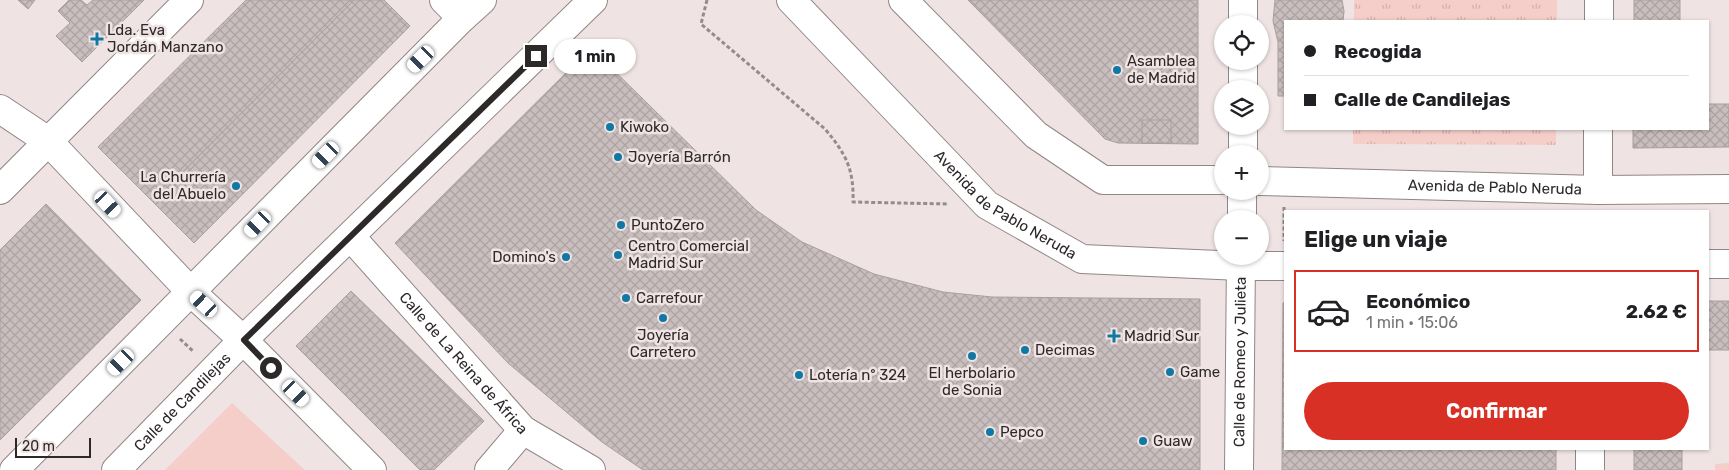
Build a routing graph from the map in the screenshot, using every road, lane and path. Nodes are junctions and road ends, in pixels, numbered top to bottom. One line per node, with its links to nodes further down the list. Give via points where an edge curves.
1 (189, 0): 14 (street)
2 (482, 0): 9 (street)
3 (593, 0): 22 (street, Calle de Candilejas)
4 (707, 0): 21 (path, via 701,24 825,129 836,142 847,158 853,202)
5 (791, 0): 21 (street, Avenida de Pablo Neruda)
6 (903, 0): 15 (street, via 1036,135 1103,180)
7 (1243, 0): 10 (street)
8 (1599, 0): 11 (street)
9 (453, 9): 29 (street)
10 (1243, 15)
11 (1598, 20)
12 (0, 109): 14 (street)
13 (1598, 130): 19 (street)
14 (48, 141): 18 (street); 29 (street)
15 (1214, 180)
16 (1269, 181): 19 (street, Avenida de Pablo Neruda)
17 (1729, 189): 19 (street, Avenida de Pablo Neruda)
18 (0, 190)
19 (1598, 190)
20 (1284, 202): 23 (path)
21 (987, 205): 25 (street, Avenida de Pablo Neruda, via 1082,259)
22 (351, 237): 31 (street, Calle de Candilejas); 33 (street, Calle de La Reina de África)
23 (1284, 255): 24 (street, Avenida de Pablo Neruda)
24 (1269, 257)
25 (1214, 261)
26 (1709, 264): 27 (street)
27 (1729, 264)
28 (1241, 265): 40 (street, Calle de Romeo y Julieta)
29 (191, 292): 31 (street); 35 (street)
30 (176, 335): 32 (path)
31 (244, 340): 36 (street, Calle de Candilejas); 37 (street)
32 (195, 352)
33 (523, 430): 38 (street); 39 (street, Calle de La Reina de África)
34 (1590, 450): 41 (street)
35 (14, 470)
36 (116, 470)
37 (372, 470)
38 (489, 470)
39 (591, 470)
40 (1239, 470)
41 (1590, 470)

